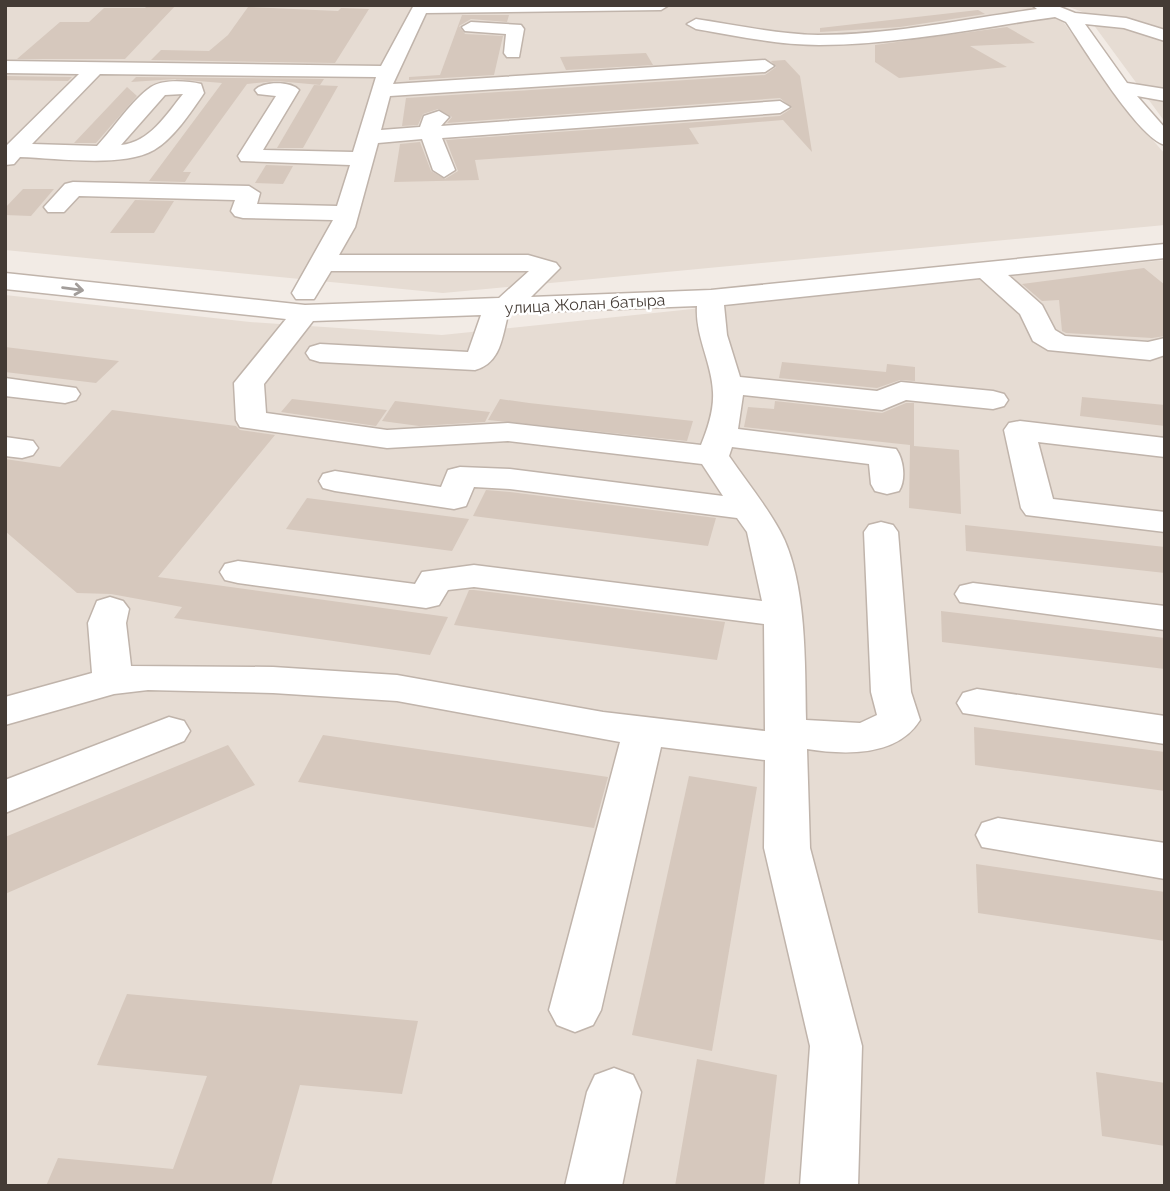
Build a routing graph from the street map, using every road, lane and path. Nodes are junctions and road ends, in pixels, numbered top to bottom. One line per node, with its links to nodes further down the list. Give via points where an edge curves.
1 (661, 5): 2 (street)
2 (538, 6): 4 (street)
3 (1055, 12): 5 (street, via 820,40); 7 (street, via 1126,23); 13 (street)
4 (420, 16): 11 (street)
5 (696, 24)
6 (452, 27): 8 (street, via 515,29)
7 (1165, 36)
8 (513, 52)
9 (95, 68): 10 (street); 11 (street); 23 (street)
10 (6, 79)
11 (385, 82): 12 (street); 19 (street)
12 (770, 87): 16 (street); 22 (street)
13 (1120, 87): 15 (street); 20 (street)
14 (265, 90): 24 (street, via 289,90 249,156)
15 (1165, 95)
16 (605, 98): 17 (street); 22 (street, via 431,120)
17 (422, 104)
18 (668, 135): 22 (street)
19 (369, 137): 22 (street); 24 (street)
20 (1165, 139)
21 (104, 151): 23 (street)
22 (437, 151)
23 (8, 156)
24 (363, 159): 26 (street)
25 (149, 211): 26 (street, via 56,208 73,189 249,193 243,211)
26 (347, 213): 29 (street)
27 (1165, 251): 30 (street, улица Жолан батыра)
28 (5, 260): 33 (street)
29 (322, 263): 33 (street); 34 (street, via 528,263 547,268)
30 (986, 270): 32 (street, улица Жолан батыра); 35 (street, via 1032,311 1043,335 1058,344 1150,351)
31 (5, 281): 33 (street, улица Жолан батыра, one-way to 33)
32 (711, 298): 34 (street, улица Жолан батыра); 37 (street, via 708,319)
33 (305, 303): 34 (street, улица Жолан батыра); 41 (street, via 249,383 251,420 387,439 508,432)
34 (495, 308): 36 (street, via 484,354 475,361)
35 (1165, 346)
36 (320, 353)
37 (726, 384): 40 (street, via 882,401 901,391); 41 (street)
38 (5, 387): 39 (street)
39 (65, 394)
40 (993, 400)
41 (717, 446): 44 (street, via 885,456); 45 (street)
42 (1165, 448): 46 (street, via 1020,430 1038,508)
43 (335, 481): 45 (street, via 454,499 460,477 510,479)
44 (887, 484)
45 (749, 509): 51 (street, via 764,533)
46 (1165, 522)
47 (881, 532): 59 (street, via 891,692 899,720 885,733 869,738)
48 (238, 572): 51 (street, via 426,597 435,580 474,576)
49 (973, 594): 52 (street)
50 (110, 609): 53 (street, via 107,623)
51 (782, 615): 59 (street)
52 (1165, 618)
53 (113, 681): 55 (street); 58 (street, via 148,677 397,688)
54 (977, 703): 56 (street)
55 (5, 711)
56 (1165, 730)
57 (169, 731): 60 (street)
58 (644, 731): 59 (street); 63 (street)
59 (786, 740): 66 (street, via 787,848 836,1046)
60 (5, 797)
61 (998, 835): 62 (street)
62 (1165, 861)
63 (575, 1010)
64 (614, 1092): 65 (street)
65 (593, 1186)
66 (830, 1186)

